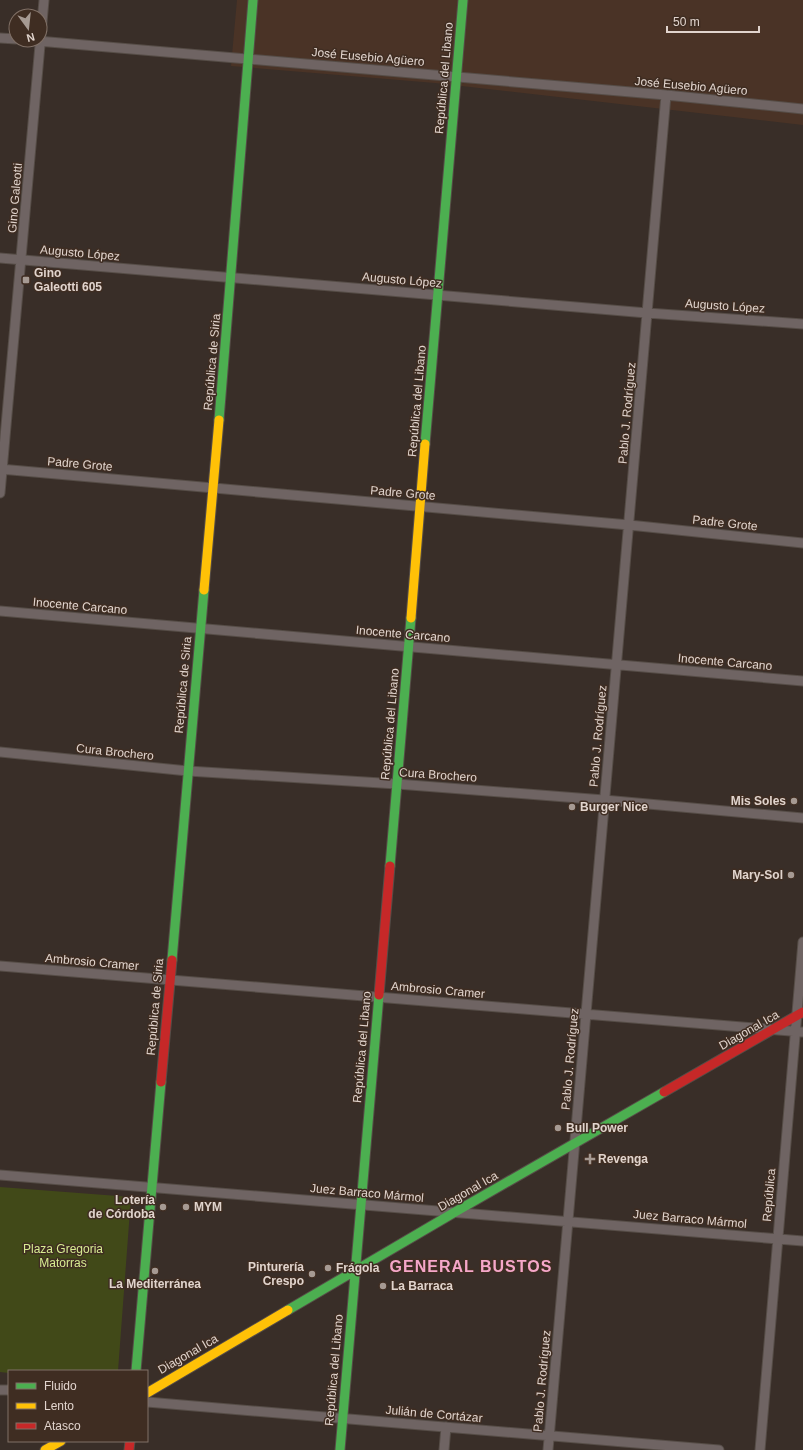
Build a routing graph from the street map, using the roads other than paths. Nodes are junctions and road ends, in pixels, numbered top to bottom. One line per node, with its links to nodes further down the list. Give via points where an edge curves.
1 (253, 0): 5 (main road, República de Siria)
2 (463, 0): 6 (main road, República del Libano)
3 (48, 42): 5 (street, José Eusebio Agüero)
4 (40, 48): 10 (street, Gino Galeotti)
5 (248, 59): 6 (street, José Eusebio Agüero); 11 (main road, República de Siria)
6 (456, 77): 7 (street, José Eusebio Agüero); 12 (main road, República del Libano)
7 (666, 95): 8 (street, José Eusebio Agüero); 13 (street, Pablo J. Rodríguez)
8 (803, 109)
9 (0, 258): 10 (street, Augusto López)
10 (21, 260): 11 (street, Augusto López); 15 (street, Gino Galeotti)
11 (231, 278): 12 (street, Augusto López); 16 (main road, República de Siria)
12 (438, 296): 13 (street, Augusto López); 18 (main road, República del Libano)
13 (647, 313): 14 (street, Augusto López); 19 (street, Pablo J. Rodríguez)
14 (803, 324)
15 (1, 469): 16 (street, Padre Grote); 17 (street, Gino Galeotti)
16 (213, 488): 18 (street, Padre Grote); 22 (main road, República de Siria)
17 (0, 493)
18 (420, 507): 19 (street, Padre Grote); 23 (main road, República del Libano)
19 (629, 525): 20 (street, Padre Grote); 24 (street, Pablo J. Rodríguez)
20 (803, 543)
21 (0, 611): 22 (street, Inocente Carcano)
22 (200, 629): 23 (street, Inocente Carcano); 27 (main road, República de Siria)
23 (408, 647): 24 (street, Inocente Carcano); 28 (main road, República del Libano)
24 (617, 665): 25 (street, Inocente Carcano); 29 (street, Pablo J. Rodríguez)
25 (803, 681)
26 (0, 752): 27 (street, Cura Brochero)
27 (188, 771): 28 (street, Cura Brochero); 33 (main road, República de Siria)
28 (397, 784): 29 (street, Cura Brochero); 34 (main road, República del Libano)
29 (604, 800): 30 (street, Cura Brochero); 35 (street, Pablo J. Rodríguez)
30 (803, 818)
31 (803, 942): 36 (street, República)
32 (0, 966): 33 (street, Ambrosio Cramer)
33 (170, 980): 34 (street, Ambrosio Cramer); 41 (main road, República de Siria)
34 (378, 997): 35 (street, Ambrosio Cramer); 42 (main road, República del Libano)
35 (586, 1014): 37 (street, Ambrosio Cramer); 39 (street, Pablo J. Rodríguez)
36 (800, 1014): 37 (main road, Diagonal Ica); 38 (street, República)
37 (773, 1030): 38 (street, Ambrosio Cramer); 39 (main road, Diagonal Ica)
38 (799, 1032): 45 (street, República)
39 (575, 1144): 43 (main road, Diagonal Ica); 44 (street, Pablo J. Rodríguez)
40 (0, 1175): 41 (street, Juez Barraco Mármol)
41 (152, 1187): 42 (street, Juez Barraco Mármol); 48 (main road, República de Siria)
42 (361, 1204): 43 (street, Juez Barraco Mármol); 47 (main road, República del Libano)
43 (455, 1212): 44 (street, Juez Barraco Mármol); 47 (main road, Diagonal Ica)
44 (568, 1221): 45 (street, Juez Barraco Mármol); 53 (street, Pablo J. Rodríguez)
45 (778, 1238): 46 (street, Juez Barraco Mármol); 60 (street, República)
46 (803, 1240)
47 (355, 1271): 49 (main road, Diagonal Ica); 51 (main road, República del Libano)
48 (136, 1370)
49 (148, 1392)
50 (148, 1402): 51 (street, Julián de Cortázar)
51 (342, 1418): 52 (street, Julián de Cortázar); 56 (main road, República del Libano)
52 (446, 1427): 53 (street, Julián de Cortázar); 57 (street)
53 (550, 1436): 58 (street, Pablo J. Rodríguez); 59 (street, Julián de Cortázar)
54 (59, 1442): 55 (main road)
55 (44, 1450)
56 (340, 1450)
57 (444, 1450)
58 (548, 1450)
59 (719, 1450)
60 (760, 1450)

